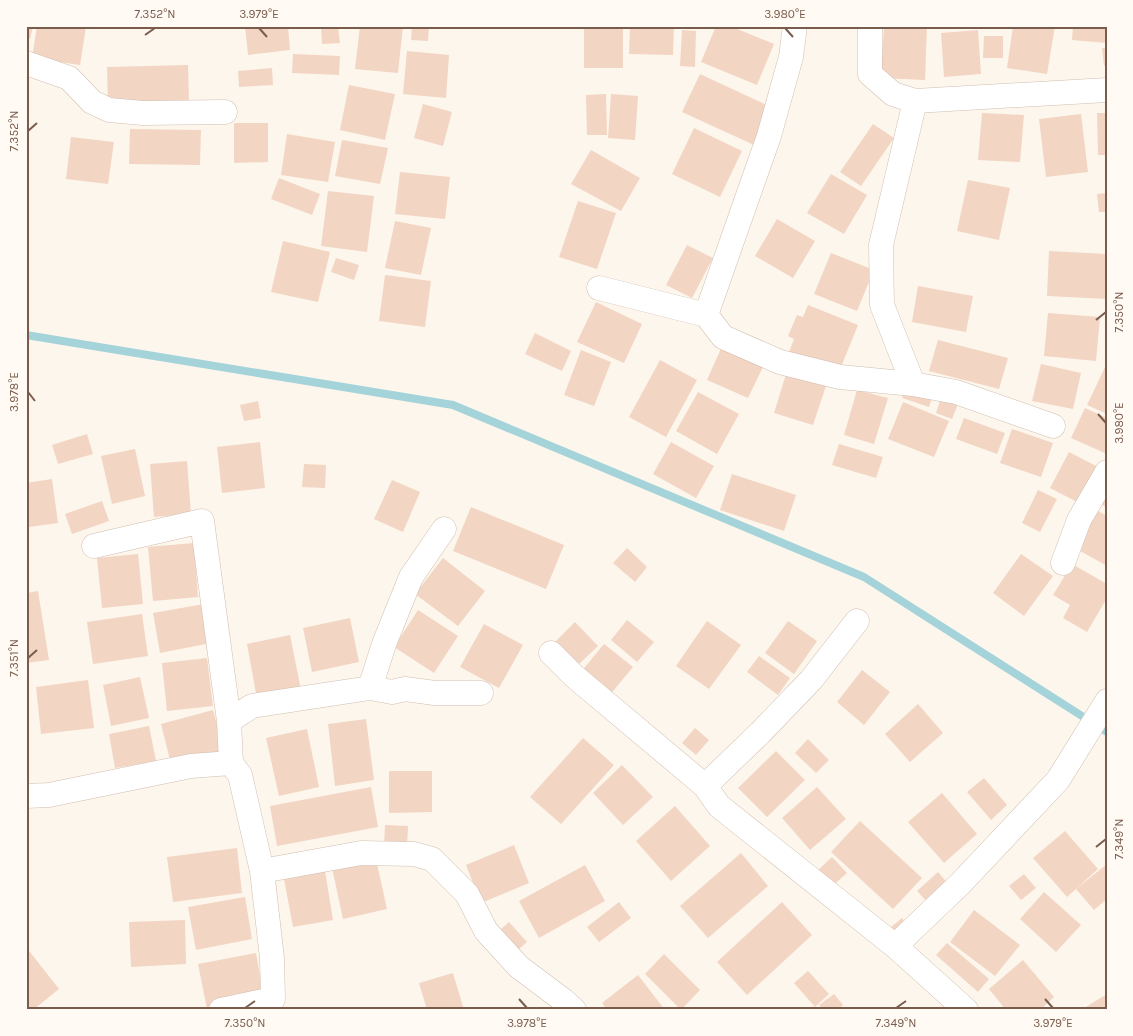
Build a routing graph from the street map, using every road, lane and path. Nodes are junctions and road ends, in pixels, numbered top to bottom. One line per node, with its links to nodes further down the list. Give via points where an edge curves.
1 (795, 26): 8 (street, via 769,136)
2 (870, 26): 5 (street, via 870,74 893,94)
3 (26, 63): 6 (street, via 69,78 92,102 109,110)
4 (1107, 90): 5 (street)
5 (915, 101): 9 (street, via 881,245 882,305)
6 (225, 112)
7 (599, 288): 8 (street)
8 (706, 315): 9 (street, via 723,337 780,362 840,377)
9 (913, 384): 10 (street, via 956,392)
10 (1052, 426)
11 (1107, 472): 14 (street, via 1079,520)
12 (444, 529): 17 (street, via 411,576)
13 (94, 546): 20 (street, via 202,521)
14 (1063, 563)
15 (857, 622): 22 (street, via 811,680)
16 (551, 653): 22 (street)
17 (370, 688): 18 (street, via 392,692 405,689); 20 (street, via 252,706)
18 (481, 693)
19 (1107, 701): 25 (street, via 1058,780 960,884)
20 (229, 720): 21 (street)
21 (231, 763): 23 (street, via 191,766 49,796); 24 (street, via 240,775)
22 (705, 786): 25 (street, via 719,806)
23 (26, 796)
24 (262, 871): 26 (street, via 272,958 273,999); 27 (street, via 361,853 414,854 432,859 467,894 486,930 519,967)
25 (895, 946): 28 (street)
26 (221, 1010)
27 (574, 1010)
28 (966, 1010)

